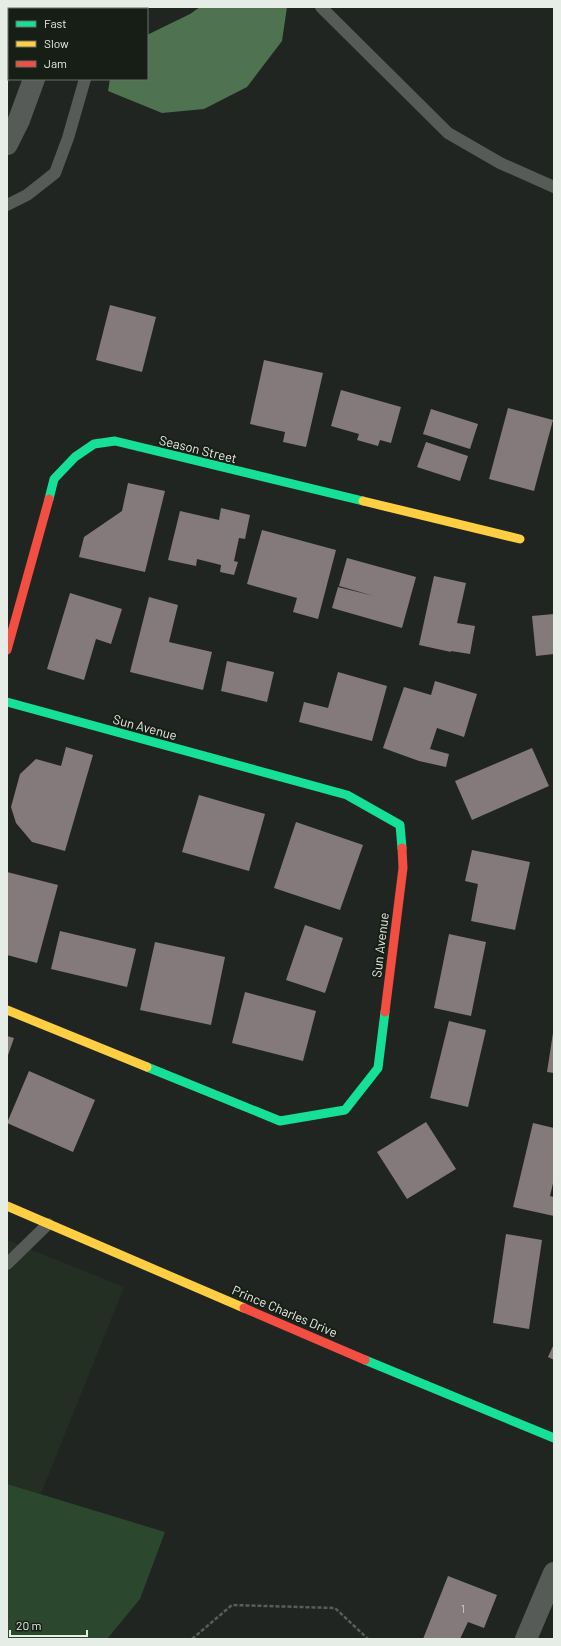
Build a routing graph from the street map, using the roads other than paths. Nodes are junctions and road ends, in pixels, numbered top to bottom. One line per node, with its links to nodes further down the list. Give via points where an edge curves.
1 (321, 7): 5 (lane, via 448,133 500,163)
2 (34, 80): 4 (street)
3 (85, 80): 6 (lane, via 55,173 26,195)
4 (7, 144)
5 (554, 187)
6 (7, 205)
7 (520, 539): 8 (main road, Season Street, via 115,441 94,444 75,457 54,479)
8 (7, 650)
9 (7, 702): 10 (main road, Sun Avenue, via 347,795 400,825 403,868 378,1068 345,1110 280,1121)
10 (7, 1010)
11 (7, 1206): 12 (main road, Prince Charles Drive)
12 (48, 1224): 13 (lane); 14 (main road, Prince Charles Drive)
13 (7, 1264)
14 (554, 1438)
15 (554, 1573): 16 (street)
16 (526, 1639)

